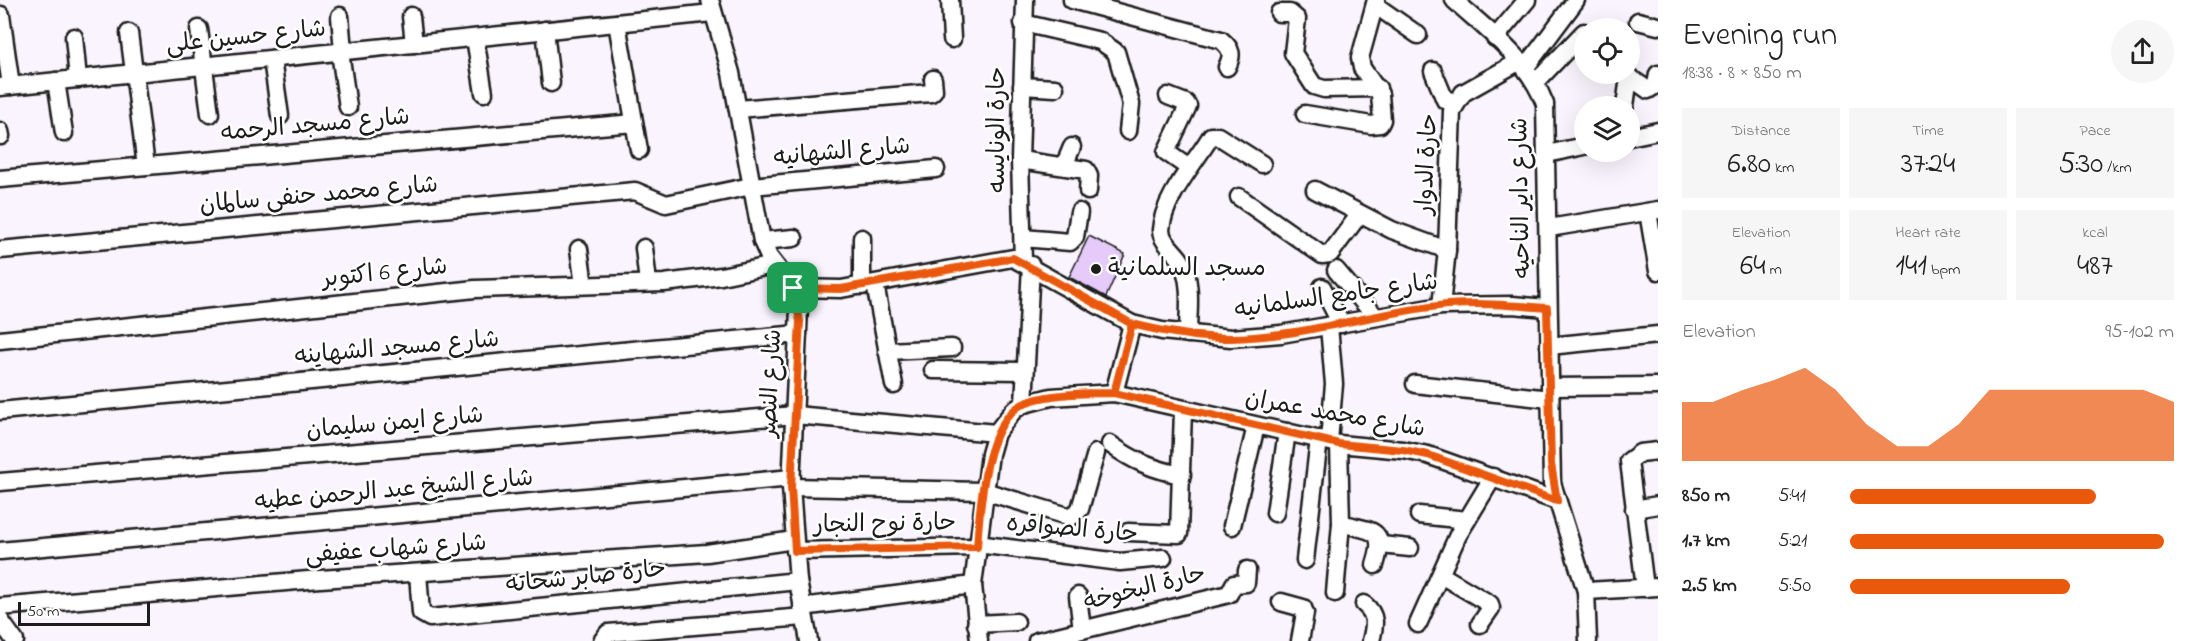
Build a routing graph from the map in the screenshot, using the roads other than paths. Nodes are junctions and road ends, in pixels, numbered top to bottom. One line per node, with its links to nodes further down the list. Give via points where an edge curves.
1 (723, 0): 9 (street, شارع حسين على)
2 (950, 0): 25 (street)
3 (1025, 0): 16 (street, حارة الونايسه)
4 (1072, 0): 32 (street, via 1221,40 1230,47 1232,57)
5 (1455, 0): 24 (street, شارع داير الناحيه)
6 (1527, 0): 24 (street)
7 (1576, 0): 30 (street)
8 (1376, 2): 21 (street); 45 (street, via 1359,58)
9 (712, 4): 15 (street, شارع حسين على); 50 (street, شارع النصر)
10 (1278, 13): 45 (street, via 1290,13 1297,19 1293,53 1314,86)
11 (1, 15): 43 (street)
12 (340, 16): 28 (street)
13 (411, 16): 27 (street)
14 (1640, 22): 17 (street)
15 (617, 23): 19 (street, شارع حسين على); 54 (street)
16 (1023, 23): 42 (street, حارة الونايسه); 56 (street, via 1100,41 1116,52 1131,104)
17 (1658, 26)
18 (199, 29): 31 (street)
19 (545, 30): 23 (street, شارع حسين على); 40 (street)
20 (129, 33): 34 (street)
21 (1418, 34)
22 (74, 37): 36 (street)
23 (475, 38): 27 (street, شارع حسين على); 46 (street)
24 (1495, 38): 30 (street, شارع داير الناحيه)
25 (952, 39)
26 (1574, 43): 39 (street)
27 (414, 44): 28 (street, شارع حسين على)
28 (341, 52): 29 (street, شارع حسين على); 49 (street)
29 (272, 59): 31 (street, شارع حسين على); 53 (street)
30 (1523, 64): 39 (street, شارع داير الناحيه); 48 (street, حارة الدوار, via 1463,93)
31 (204, 66): 34 (street, شارع حسين على); 51 (street)
32 (1227, 67)
33 (1433, 71): 48 (street, via 1445,100)
34 (134, 73): 36 (street, شارع حسين على); 67 (street)
35 (1658, 75): 41 (street, via 1656,85 1648,90)
36 (78, 79): 38 (street, شارع حسين على)
37 (933, 79): 50 (street, via 932,93)
38 (56, 81): 43 (street, شارع حسين على); 58 (street)
39 (1536, 82): 64 (street, شارع داير الناحيه, via 1545,104)
40 (551, 83)
41 (1640, 84)
42 (1022, 86): 44 (street); 65 (street, حارة الونايسه)
43 (5, 87)
44 (1055, 88)
45 (1378, 88): 52 (street, via 1383,116 1380,124)
46 (484, 93)
47 (1168, 96): 69 (street, via 1188,106 1166,152)
48 (1456, 101): 88 (street, حارة الدوار, via 1452,111)
49 (348, 107)
50 (738, 109): 72 (street, شارع النصر)
51 (210, 114)
52 (1305, 114)
53 (280, 116)
54 (634, 123): 63 (street); 67 (street, شارع مسجد الرحمه)
55 (0, 131): 60 (street)
56 (1128, 131)
57 (1658, 132): 59 (street)
58 (63, 133)
59 (1640, 135)
60 (1, 136)
61 (1072, 147): 68 (street)
62 (1574, 148): 64 (street)
63 (639, 150)
64 (1547, 154): 80 (street, شارع داير الناحيه)
65 (1020, 160): 68 (street); 83 (street, حارة الونايسه)
66 (1262, 164): 69 (street, via 1215,135)
67 (146, 166): 71 (street, شارع مسجد الرحمه)
68 (1064, 166): 74 (street, via 1086,170)
69 (1189, 168): 104 (street, via 1161,231 1186,271)
70 (936, 169): 72 (street, شارع الشهانيه)
71 (0, 179)
72 (751, 186): 75 (street, شارع الشهانيه, via 666,204); 84 (street, شارع النصر)
73 (1315, 190): 79 (street)
74 (1088, 191)
75 (643, 193): 87 (street, شارع محمد حنفى سالمان)
76 (1239, 197): 79 (street, via 1322,255 1330,254)
77 (1653, 211): 80 (street); 92 (street)
78 (1079, 212): 83 (street, via 1075,237 1070,242)
79 (1359, 214): 88 (street)
80 (1549, 228): 99 (street, شارع داير الناحيه)
81 (794, 238): 84 (street)
82 (862, 238): 95 (street)
83 (1023, 238): 89 (street, حارة الونايسه)
84 (762, 241): 90 (street, شارع النصر)
85 (644, 248): 93 (street)
86 (579, 249): 94 (street)
87 (0, 250)
88 (1447, 250): 98 (street, حارة الدوار)
89 (1027, 263): 95 (street, شارع جامع السلمانيه, via 1001,258); 101 (street, شارع جامع السلمانيه); 111 (street, حارة الونايسه)
90 (774, 265): 93 (street, شارع 6 اكتوبر, via 721,276); 97 (street, شارع النصر)
91 (1336, 270): 100 (street)
92 (1658, 272)
93 (648, 283): 94 (street, شارع 6 اكتوبر)
94 (584, 285): 106 (street, شارع 6 اكتوبر, via 475,289)
95 (868, 285): 97 (street, شارع جامع السلمانيه, via 833,290); 109 (street)
96 (1322, 287): 102 (street)
97 (793, 288): 103 (street, شارع النصر, via 799,308)
98 (1441, 306): 99 (street, شارع جامع السلمانيه); 100 (street, شارع جامع السلمانيه)
99 (1547, 308): 107 (street, شارع داير الناحيه)
100 (1375, 316): 102 (street, شارع جامع السلمانيه)
101 (1132, 324): 104 (street, شارع جامع السلمانيه); 115 (street)
102 (1335, 325): 104 (street, شارع جامع السلمانيه, via 1231,338); 124 (street)
103 (798, 334): 119 (street, شارع مسجد الشهاينه); 120 (street, شارع النصر)
104 (1188, 334)
105 (1658, 334): 107 (street)
106 (0, 340)
107 (1549, 346): 116 (street, شارع داير الناحيه)
108 (952, 348): 109 (street)
109 (887, 351): 112 (street)
110 (933, 370): 111 (street)
111 (1025, 371): 117 (street, حارة الونايسه)
112 (894, 384)
113 (1415, 384): 116 (street)
114 (1658, 386): 116 (street)
115 (1108, 393): 117 (street, شارع محمد عمران, via 1044,398); 118 (street, شارع محمد عمران)
116 (1550, 393): 131 (street, شارع داير الناحيه, via 1552,483)
117 (1024, 404): 123 (street, via 1014,410)
118 (1183, 410): 121 (street, شارع محمد عمران); 126 (street)
119 (0, 411)
120 (795, 415): 123 (street, شارع ايمن سليمان); 128 (street, شارع ايمن سليمان); 129 (street, شارع النصر)
121 (1256, 426): 122 (street, شارع محمد عمران); 138 (street)
122 (1287, 432): 124 (street, شارع محمد عمران); 134 (street)
123 (996, 433): 130 (street)
124 (1329, 442): 127 (street, شارع محمد عمران, via 1403,450); 137 (street); 146 (street)
125 (1658, 451): 133 (street, via 1633,455 1629,468)
126 (1182, 475): 130 (street, شارع الشيخ عبد الرحمن عطيه, via 1156,470 1103,449 1080,509 1071,518); 139 (street, via 1179,534)
127 (1493, 477): 131 (street, شارع محمد عمران); 136 (street)
128 (0, 482)
129 (792, 482): 130 (street, شارع الشيخ عبد الرحمن عطيه); 141 (street, شارع النصر); 144 (street, شارع الشيخ عبد الرحمن عطيه)
130 (984, 491): 142 (street)
131 (1557, 501): 154 (street, شارع داير الناحيه)
132 (1658, 505): 133 (street)
133 (1634, 508): 153 (street)
134 (1275, 513)
135 (1419, 515): 136 (street)
136 (1467, 520): 150 (street)
137 (1341, 523): 140 (street, via 1374,532); 155 (street)
138 (1232, 526)
139 (1128, 531)
140 (1381, 545): 143 (street); 147 (street)
141 (795, 546): 142 (street, حارة نوح النجار); 149 (street, شارع شهاب عفيفى); 151 (street, شارع النصر)
142 (977, 546): 145 (street, حارة الصواقره, via 1120,562); 152 (street)
143 (1410, 548)
144 (0, 551)
145 (1162, 558)
146 (1305, 560)
147 (1375, 565)
148 (1247, 570): 165 (street, حارة البخوخه, via 1246,582 1234,584 1229,594)
149 (418, 573): 151 (street, حارة صابر شحاته, via 421,613 430,618); 159 (street, شارع شهاب عفيفى)
150 (1441, 575): 163 (street); 164 (street, via 1490,604)
151 (798, 581): 160 (street, شارع النصر)
152 (973, 585): 160 (street); 166 (street)
153 (1651, 587): 154 (street)
154 (1586, 591): 173 (street, شارع داير الناحيه)
155 (1335, 593)
156 (1078, 596): 165 (street)
157 (1281, 602): 171 (street, via 1303,608)
158 (1364, 604): 172 (street, via 1373,611)
159 (0, 607)
160 (803, 612): 167 (street); 169 (street, شارع النصر)
161 (0, 620): 168 (street)
162 (1016, 622): 166 (street)
163 (1418, 624)
164 (1480, 624)
165 (1082, 630): 170 (street, حارة البخوخه)
166 (978, 633)
167 (603, 638)
168 (15, 641)
169 (809, 641)
170 (1037, 641)
171 (1300, 641)
172 (1371, 641)
173 (1588, 641)

